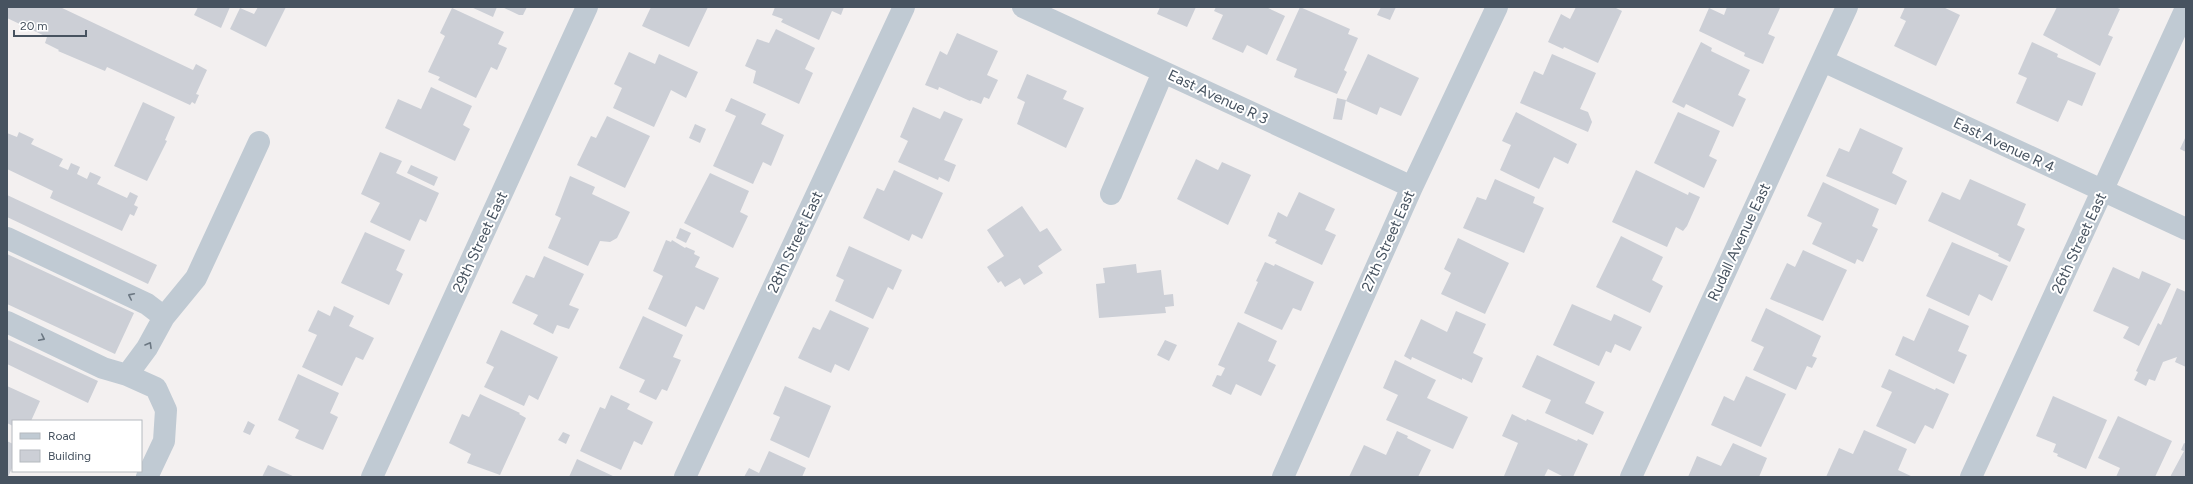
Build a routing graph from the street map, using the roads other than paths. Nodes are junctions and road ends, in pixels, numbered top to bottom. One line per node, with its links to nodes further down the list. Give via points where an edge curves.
1 (587, 7): 20 (street, 29th Street East)
2 (904, 7): 21 (street, 28th Street East)
3 (1023, 7): 8 (street, East Avenue R 3)
4 (1497, 7): 10 (street, 27th Street East)
5 (1847, 7): 7 (street, Rudall Avenue East)
6 (2186, 8): 11 (street, 26th Street East)
7 (1822, 61): 11 (street, East Avenue R 4); 23 (street, Rudall Avenue East)
8 (1163, 72): 10 (street, East Avenue R 3); 12 (street)
9 (259, 142): 15 (street, via 196,278)
10 (1412, 187): 22 (street, 27th Street East)
11 (2103, 190): 13 (street, East Avenue R 4); 18 (street, 26th Street East)
12 (1111, 194)
13 (2186, 229)
14 (7, 238): 15 (street, one-way to 14, via 140,301)
15 (164, 317): 17 (street, one-way to 15, via 147,348)
16 (7, 322): 17 (street, one-way to 17, via 103,368)
17 (127, 375): 19 (street, via 156,388 166,410 164,440)
18 (1978, 475)
19 (147, 477)
20 (372, 477)
21 (685, 477)
22 (1283, 477)
23 (1631, 477)

